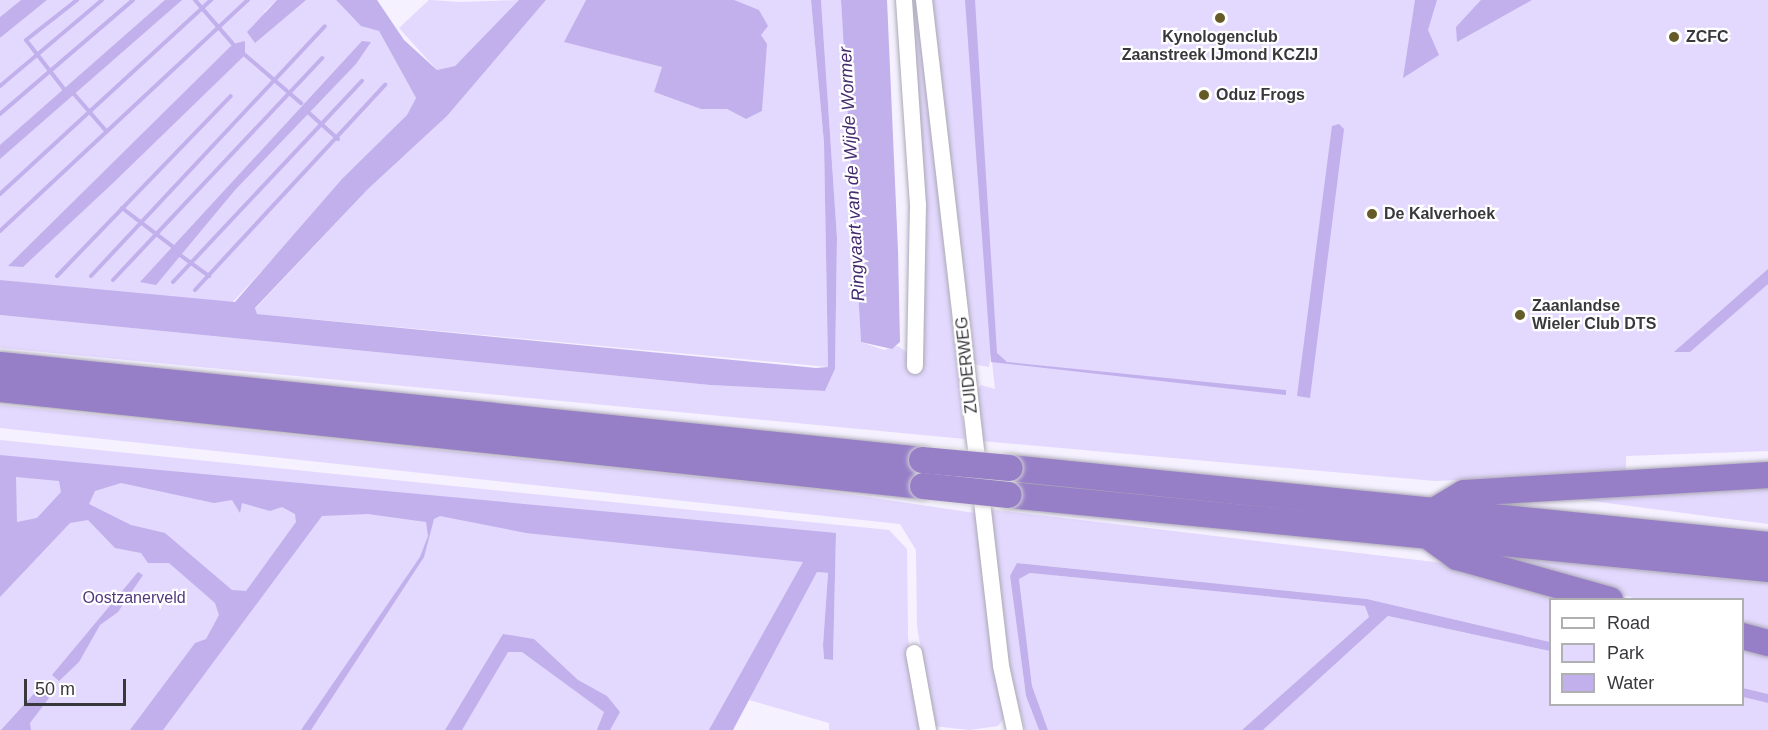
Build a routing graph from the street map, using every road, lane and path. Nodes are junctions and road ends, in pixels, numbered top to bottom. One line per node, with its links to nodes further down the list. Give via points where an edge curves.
1 (904, 0): 4 (street, via 918,205)
2 (924, 0): 16 (street, ZUIDERWEG, via 1001,666)
3 (0, 366): 7 (highway, bridge)
4 (915, 366)
5 (0, 389): 8 (highway, bridge)
6 (1768, 475): 7 (highway, via 1464,493)
7 (1434, 511): 9 (highway)
8 (1429, 537): 10 (highway); 11 (highway, via 1457,557)
9 (1768, 545)
10 (1768, 570)
11 (1603, 598)
12 (1744, 636): 13 (highway)
13 (1768, 643)
14 (914, 653): 15 (street)
15 (928, 730)
16 (1015, 730)

